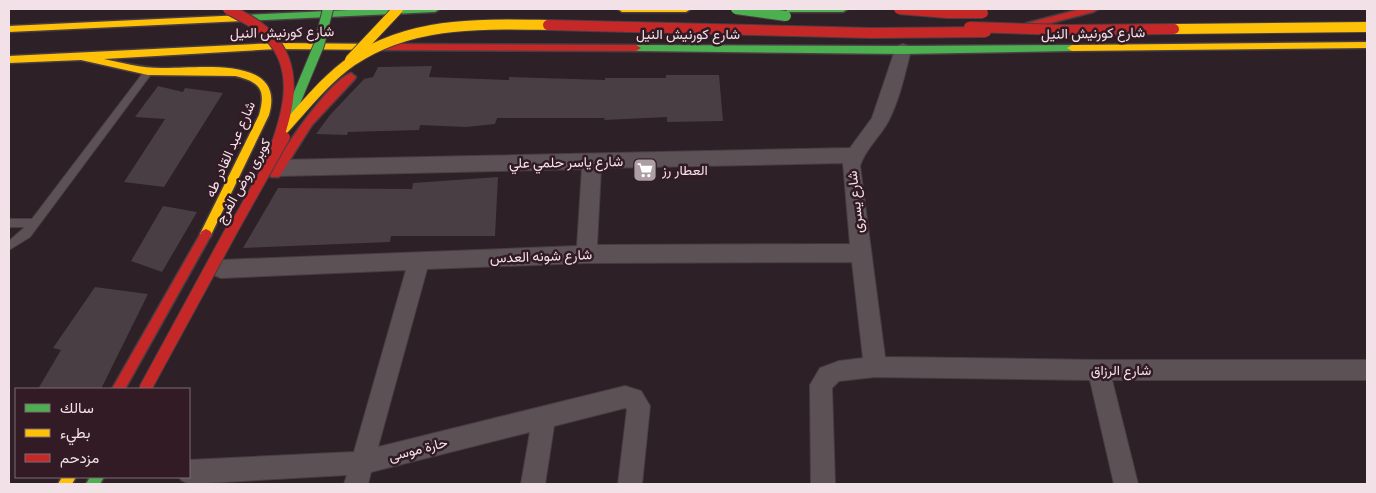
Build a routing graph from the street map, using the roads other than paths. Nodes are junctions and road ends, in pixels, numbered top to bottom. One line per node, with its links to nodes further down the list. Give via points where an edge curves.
1 (228, 9): 25 (main road, bridge, via 261,26 277,43 287,64 290,87 287,114)
2 (328, 9): 22 (main road, كوبرى روض الفرج, bridge, via 319,45)
3 (398, 9): 25 (main road, كوبرى روض الفرج, bridge, via 303,112)
4 (435, 9): 15 (main road, شارع كورنيش النيل)
5 (622, 9): 6 (main road, شارع كورنيش النيل)
6 (686, 9)
7 (736, 9): 14 (main road, bridge, via 874,24 1056,30)
8 (747, 9): 9 (main road, شارع كورنيش النيل)
9 (843, 9)
10 (899, 9): 12 (main road, bridge)
11 (1098, 11): 13 (main road); 22 (main road, bridge, via 986,32 446,25 391,40 363,53 347,64)
12 (994, 13)
13 (1033, 13)
14 (1367, 27)
15 (9, 29)
16 (401, 45): 18 (main road, شارع كورنيش النيل); 19 (main road, شارع كورنيش النيل, via 277,46); 25 (main road, via 344,82)
17 (1367, 45): 18 (main road, شارع كورنيش النيل)
18 (903, 50): 23 (street, شارع يسرى, via 876,128)
19 (80, 56): 20 (main road, شارع كورنيش النيل); 21 (main road, شارع عبد القادر طه)
20 (9, 60)
21 (148, 70): 27 (lane); 37 (main road, شارع عبد القادر طه, via 243,73 263,83 268,92 268,103 216,217)
22 (284, 129): 38 (main road, كوبرى روض الفرج, bridge, via 261,160)
23 (853, 155): 24 (street, شارع ياسر حلمي علي); 29 (street, شارع يسرى, via 851,166)
24 (592, 161): 25 (street, شارع ياسر حلمي علي); 30 (street)
25 (274, 163): 32 (main road); 39 (main road, كوبرى روض الفرج, bridge)
26 (9, 223): 27 (lane)
27 (34, 223): 28 (lane, via 26,234)
28 (9, 246)
29 (860, 253): 30 (street, شارع شونه العدس); 34 (street, شارع يسرى)
30 (586, 254): 31 (street, شارع شونه العدس)
31 (419, 261): 32 (street, شارع شونه العدس); 42 (street)
32 (221, 269): 33 (main road)
33 (187, 336)
34 (875, 368): 35 (street, شارع الرزاق); 45 (street, شارع الرزاق, via 839,371 828,375 821,385)
35 (1099, 370): 36 (street, شارع الرزاق); 46 (street)
36 (1367, 370)
37 (119, 388)
38 (135, 388)
39 (146, 388)
40 (544, 417): 42 (street, حارة موسى); 43 (street); 44 (street, حارة موسى, via 625,397 633,400 639,406)
41 (190, 472): 42 (street, حارة موسى)
42 (359, 474)
43 (533, 484)
44 (630, 484)
45 (823, 484)
46 (1126, 484)

